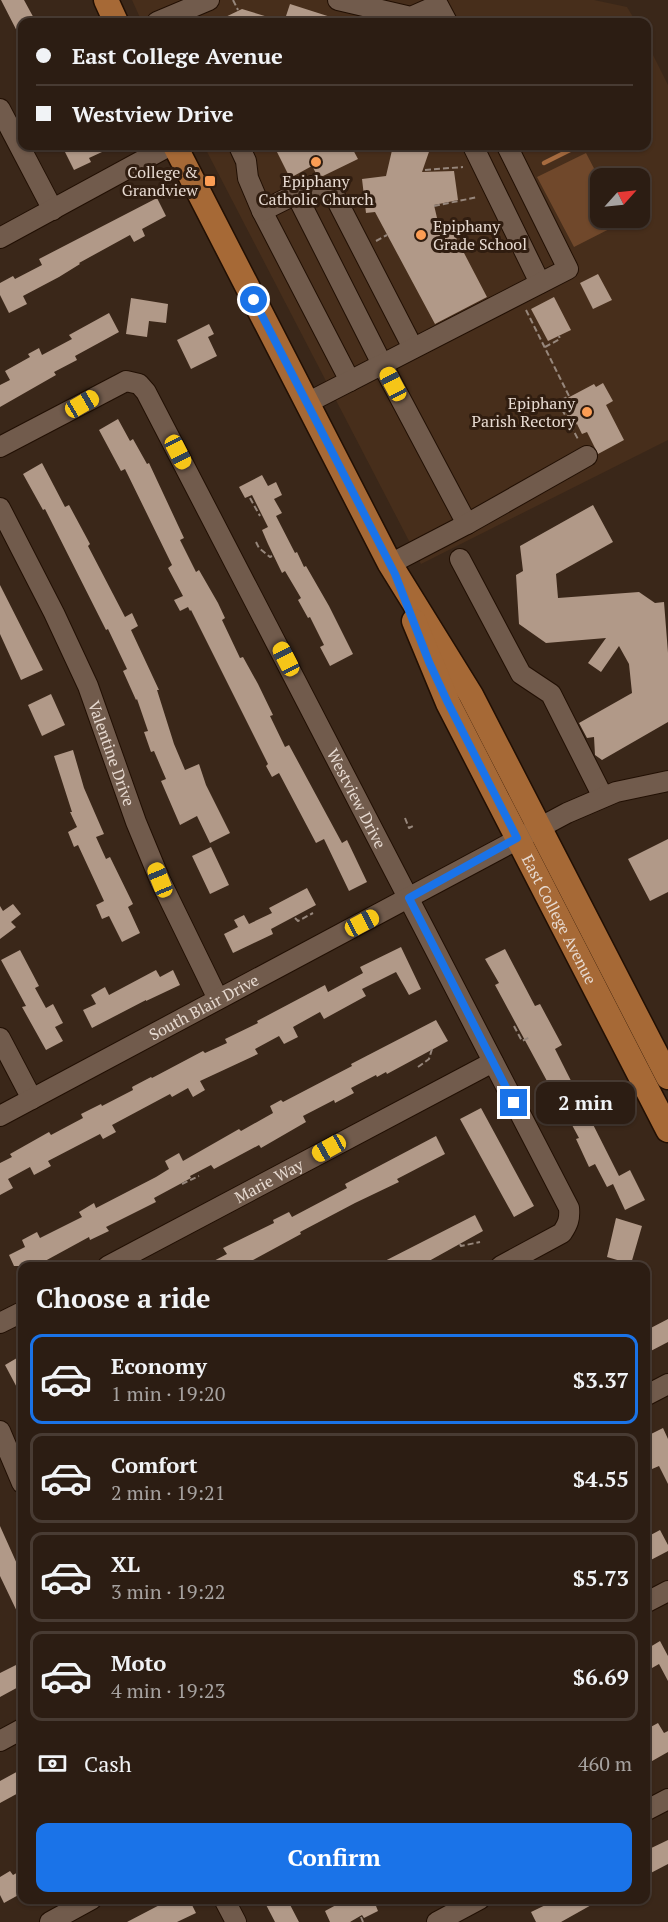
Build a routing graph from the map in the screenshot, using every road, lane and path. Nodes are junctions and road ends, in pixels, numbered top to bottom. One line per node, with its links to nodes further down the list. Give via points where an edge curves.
1 (106, 0): 6 (main road)
2 (209, 0): 7 (street)
3 (233, 0): 5 (path)
4 (338, 0): 8 (street)
5 (238, 10)
6 (114, 18)
7 (177, 18)
8 (405, 18)
9 (415, 18): 10 (street, via 438,5)
10 (445, 18)
11 (0, 109): 12 (street)
12 (18, 143)
13 (22, 150): 24 (street)
14 (162, 150): 24 (street)
15 (177, 150): 34 (main road, East College Avenue)
16 (241, 150): 25 (street)
17 (475, 150): 27 (street)
18 (509, 150): 27 (street, via 567,269)
19 (463, 167): 20 (path)
20 (426, 170)
21 (294, 195): 25 (street); 31 (street, via 312,186 332,191); 32 (street)
22 (477, 197): 23 (path)
23 (434, 206)
24 (53, 210): 26 (street)
25 (262, 212): 33 (street)
26 (0, 238)
27 (540, 283): 31 (street)
28 (530, 317): 30 (path)
29 (559, 336): 30 (path)
30 (545, 347): 35 (path, via 569,396 558,402)
31 (413, 348): 32 (street)
32 (382, 364): 33 (street); 41 (street)
33 (350, 381): 34 (street)
34 (307, 403): 45 (main road, East College Avenue)
35 (576, 435)
36 (0, 447): 52 (street, Westview Drive, via 126,381 139,384 157,410)
37 (587, 456): 41 (street)
38 (250, 498): 40 (path)
39 (0, 508): 55 (street, Valentine Drive, via 88,686 160,880)
40 (260, 516)
41 (467, 524): 45 (street)
42 (256, 542): 43 (path)
43 (272, 556)
44 (460, 559): 47 (street, via 521,674 551,694)
45 (393, 569): 50 (main road, East College Avenue, via 471,695); 51 (main road, East College Avenue, via 444,693)
46 (668, 781): 47 (street, South Blair Drive)
47 (603, 797): 50 (street, South Blair Drive)
48 (405, 818): 49 (path, via 409,828)
49 (415, 825)
50 (539, 827): 51 (street, South Blair Drive); 62 (main road, East College Avenue)
51 (517, 838): 52 (street, South Blair Drive); 65 (main road, East College Avenue)
52 (409, 898): 55 (street, South Blair Drive); 60 (street, Westview Drive)
53 (313, 913): 54 (path, via 298,921)
54 (295, 918)
55 (218, 999): 63 (street, South Blair Drive)
56 (514, 1026): 57 (path, via 522,1041)
57 (530, 1037)
58 (0, 1038): 63 (street)
59 (432, 1049): 61 (path, via 429,1059)
60 (493, 1062): 70 (street, Marie Way); 71 (street, Westview Drive, via 569,1208 569,1222 561,1233)
61 (418, 1067)
62 (668, 1077)
63 (32, 1099): 64 (street, South Blair Drive)
64 (0, 1116)
65 (668, 1130)
66 (199, 1176): 67 (path)
67 (182, 1184)
68 (480, 1242): 69 (path)
69 (460, 1244)
70 (116, 1262)
71 (509, 1262)
72 (18, 1314): 73 (street)
73 (0, 1323)
74 (668, 1384): 75 (street)
75 (650, 1393)
76 (0, 1431): 77 (street)
77 (18, 1474)
78 (668, 1591): 79 (street)
79 (650, 1600)
80 (18, 1731): 81 (street)
81 (0, 1741)
82 (668, 1799): 83 (street)
83 (650, 1808)
84 (83, 1904): 88 (street)
85 (227, 1904): 89 (street)
86 (470, 1904): 91 (street)
87 (362, 1917): 90 (path)
88 (50, 1922)
89 (236, 1922)
90 (363, 1922)
91 (436, 1922)

